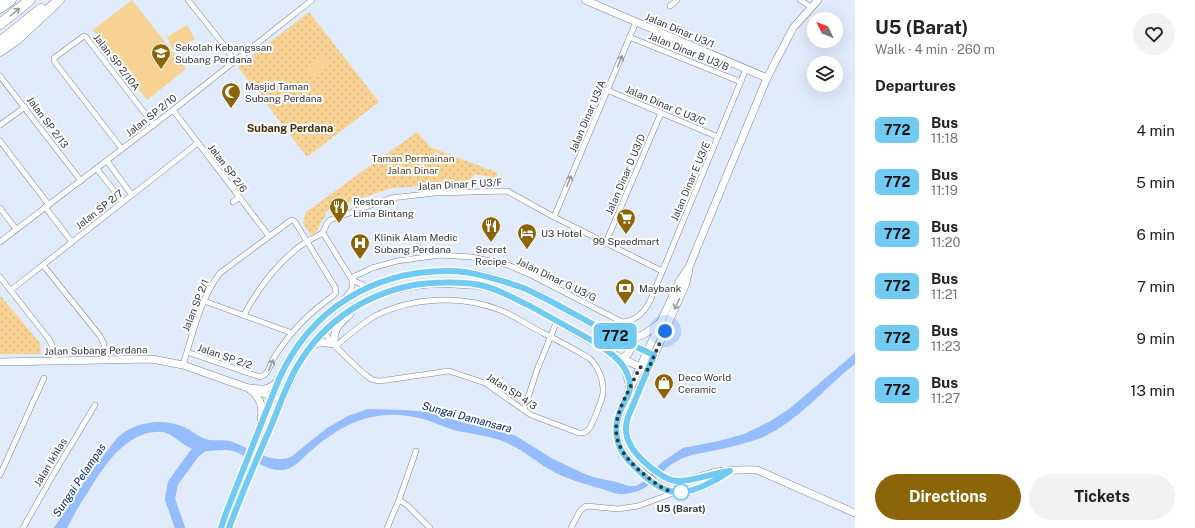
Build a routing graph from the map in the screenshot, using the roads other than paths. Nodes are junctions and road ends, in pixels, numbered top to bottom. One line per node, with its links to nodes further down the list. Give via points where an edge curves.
1 (11, 0): 13 (highway)
2 (30, 0): 15 (highway, one-way to 2)
3 (52, 0): 17 (highway)
4 (59, 0): 18 (highway, via 16,40)
5 (188, 0): 19 (street)
6 (312, 0): 19 (street, Jalan SP 2/10)
7 (585, 0): 14 (street, Jalan Dinar U3/1)
8 (677, 0): 11 (street)
9 (800, 0): 12 (street)
10 (818, 0): 12 (street)
11 (670, 6)
12 (811, 7): 22 (street, via 793,28)
13 (0, 8)
14 (636, 22): 16 (street, Jalan Dinar U3/A); 20 (street, Jalan Dinar U3/1)
15 (0, 24)
16 (629, 38): 23 (street, Jalan Dinar B U3/B); 24 (street, Jalan Dinar U3/A, one-way to 16)
17 (0, 42)
18 (0, 51)
19 (235, 61): 26 (street, Jalan SP 2/10)
20 (746, 69): 22 (street, Jalan Dinar U3/1); 23 (street, Jalan Dinar E U3/E)
21 (0, 76): 25 (street, Jalan SP 2/13)
22 (767, 78): 52 (street)
23 (741, 82): 30 (street, Jalan Dinar E U3/E)
24 (607, 90): 27 (street, Jalan Dinar C U3/C); 43 (street, Jalan Dinar U3/A, one-way to 24)
25 (26, 107): 29 (street); 36 (street, Jalan SP 2/13)
26 (173, 110): 28 (street, Jalan SP 2/10); 32 (street, Jalan SP 2/6)
27 (661, 113): 30 (street, Jalan Dinar C U3/C); 50 (street, Jalan Dinar D U3/D)
28 (154, 125): 33 (street, Jalan SP 2/10); 33 (street, Jalan SP 2/10A, via 86,37 54,58)
29 (0, 126)
30 (718, 137): 53 (street, Jalan Dinar E U3/E)
31 (0, 140): 41 (street)
32 (198, 143): 37 (street, Jalan SP 2/7); 38 (street, Jalan SP 2/6)
33 (122, 149): 34 (street, Jalan SP 2/10)
34 (107, 161): 35 (street, Jalan SP 2/10); 37 (street)
35 (97, 169): 36 (street, Jalan SP 2/10); 39 (street)
36 (81, 181): 41 (street, Jalan SP 2/10)
37 (132, 195): 39 (street, Jalan SP 2/7)
38 (239, 197): 40 (street); 46 (street, Jalan SP 2/6)
39 (123, 202): 49 (street, Jalan SP 2/7)
40 (233, 202)
41 (47, 206): 44 (street, Jalan SP 2/10); 49 (street)
42 (0, 208): 44 (street)
43 (554, 217): 45 (street, Jalan Dinar F U3/F, via 507,191 435,193 390,198 330,220); 50 (street, Jalan Dinar F U3/F)
44 (16, 229): 48 (street, Jalan SP 2/10)
45 (323, 233): 47 (street); 55 (street)
46 (269, 236): 47 (street, Jalan SP 2/1, via 292,220); 58 (street, Jalan SP 2/1, via 220,273 213,281)
47 (307, 241): 62 (street, via 279,266 250,303); 66 (street, Jalan SP 2/2, via 336,292)
48 (0, 242)
49 (72, 242): 51 (street, Jalan SP 2/7)
50 (606, 242): 53 (street, Jalan Dinar F U3/F)
51 (43, 265): 57 (street, Jalan SP 2/7); 77 (street, via 100,336)
52 (689, 267): 64 (street, via 680,280); 75 (street, one-way to 75, via 686,283)
53 (662, 271): 59 (street, Jalan Dinar E U3/E)
54 (0, 278): 57 (street)
55 (351, 279): 56 (street, via 367,287); 59 (street, Jalan Dinar G U3/G, via 372,268 397,261 440,255 472,257 508,265 622,322 642,314); 61 (street, via 350,294)
56 (374, 285): 61 (street); 68 (street, via 424,272 451,270 485,276 528,289)
57 (11, 290): 78 (street, via 48,338)
58 (204, 301): 62 (street); 73 (street, Jalan SP 2/1)
59 (650, 301)
60 (362, 303): 63 (street, via 400,288 426,283 454,283 483,286 516,299); 65 (street, via 339,317); 70 (street, via 337,326)
61 (335, 307): 65 (street, via 326,321); 84 (street, via 297,346)
62 (244, 315): 66 (street)
63 (557, 321): 67 (street); 72 (street)
64 (661, 322): 68 (street, via 640,337); 74 (street)
65 (324, 331): 70 (street, Jalan SP 4/3); 71 (street)
66 (292, 332): 73 (street, Jalan SP 2/2, one-way to 66, via 260,378 267,373 274,357)
67 (550, 337): 70 (street, via 500,311 457,301 440,301 416,302 394,308 374,317); 90 (street); 90 (street, Jalan SP 4/3, via 592,360 600,374 602,397 589,428 582,433 556,426 531,416)
68 (619, 338): 69 (street)
69 (628, 343): 74 (street); 76 (street, via 629,353)
70 (335, 345): 71 (street, via 320,342); 90 (street, Jalan SP 4/3, via 374,380 449,371 485,383)
71 (311, 346): 88 (street)
72 (609, 351): 76 (street); 86 (street, via 624,366)
73 (187, 352): 80 (street, Jalan SP 2/1)
74 (647, 352): 75 (street); 81 (street)
75 (654, 355): 82 (street)
76 (620, 358): 81 (street)
77 (106, 360): 78 (street, Jalan Subang Perdana); 80 (street, Jalan Subang Perdana, via 152,359)
78 (55, 361): 79 (street, Jalan Subang Perdana)
79 (0, 362)
80 (183, 365): 85 (street, Jalan Subang Perdana)
81 (640, 367): 82 (street); 86 (street)
82 (648, 370): 93 (street, via 626,425 630,444 636,453 649,466 671,480 678,481)
83 (44, 378): 94 (street)
84 (279, 379): 85 (street, via 265,390); 87 (street)
85 (248, 388): 87 (street, Jalan Subang Perdana); 91 (street, via 258,398 261,406 262,413)
86 (630, 390): 95 (street, via 616,424 616,436 621,451 660,487)
87 (273, 396): 88 (street, Jalan Subang Perdana); 91 (street)
88 (282, 400): 100 (street)
89 (94, 405): 98 (street, Jalan Ikhlas)
90 (524, 410)
91 (256, 438): 99 (street)
92 (416, 451): 96 (street)
93 (730, 471): 95 (street, via 698,488); 97 (street, via 757,470)
94 (0, 475)
95 (676, 492): 103 (street, via 638,506 618,509 586,506 580,510)
96 (399, 500): 101 (street); 102 (street)
97 (855, 512)
98 (23, 528)
99 (221, 528)
100 (229, 528)
101 (387, 528)
102 (430, 528)
103 (570, 528)

